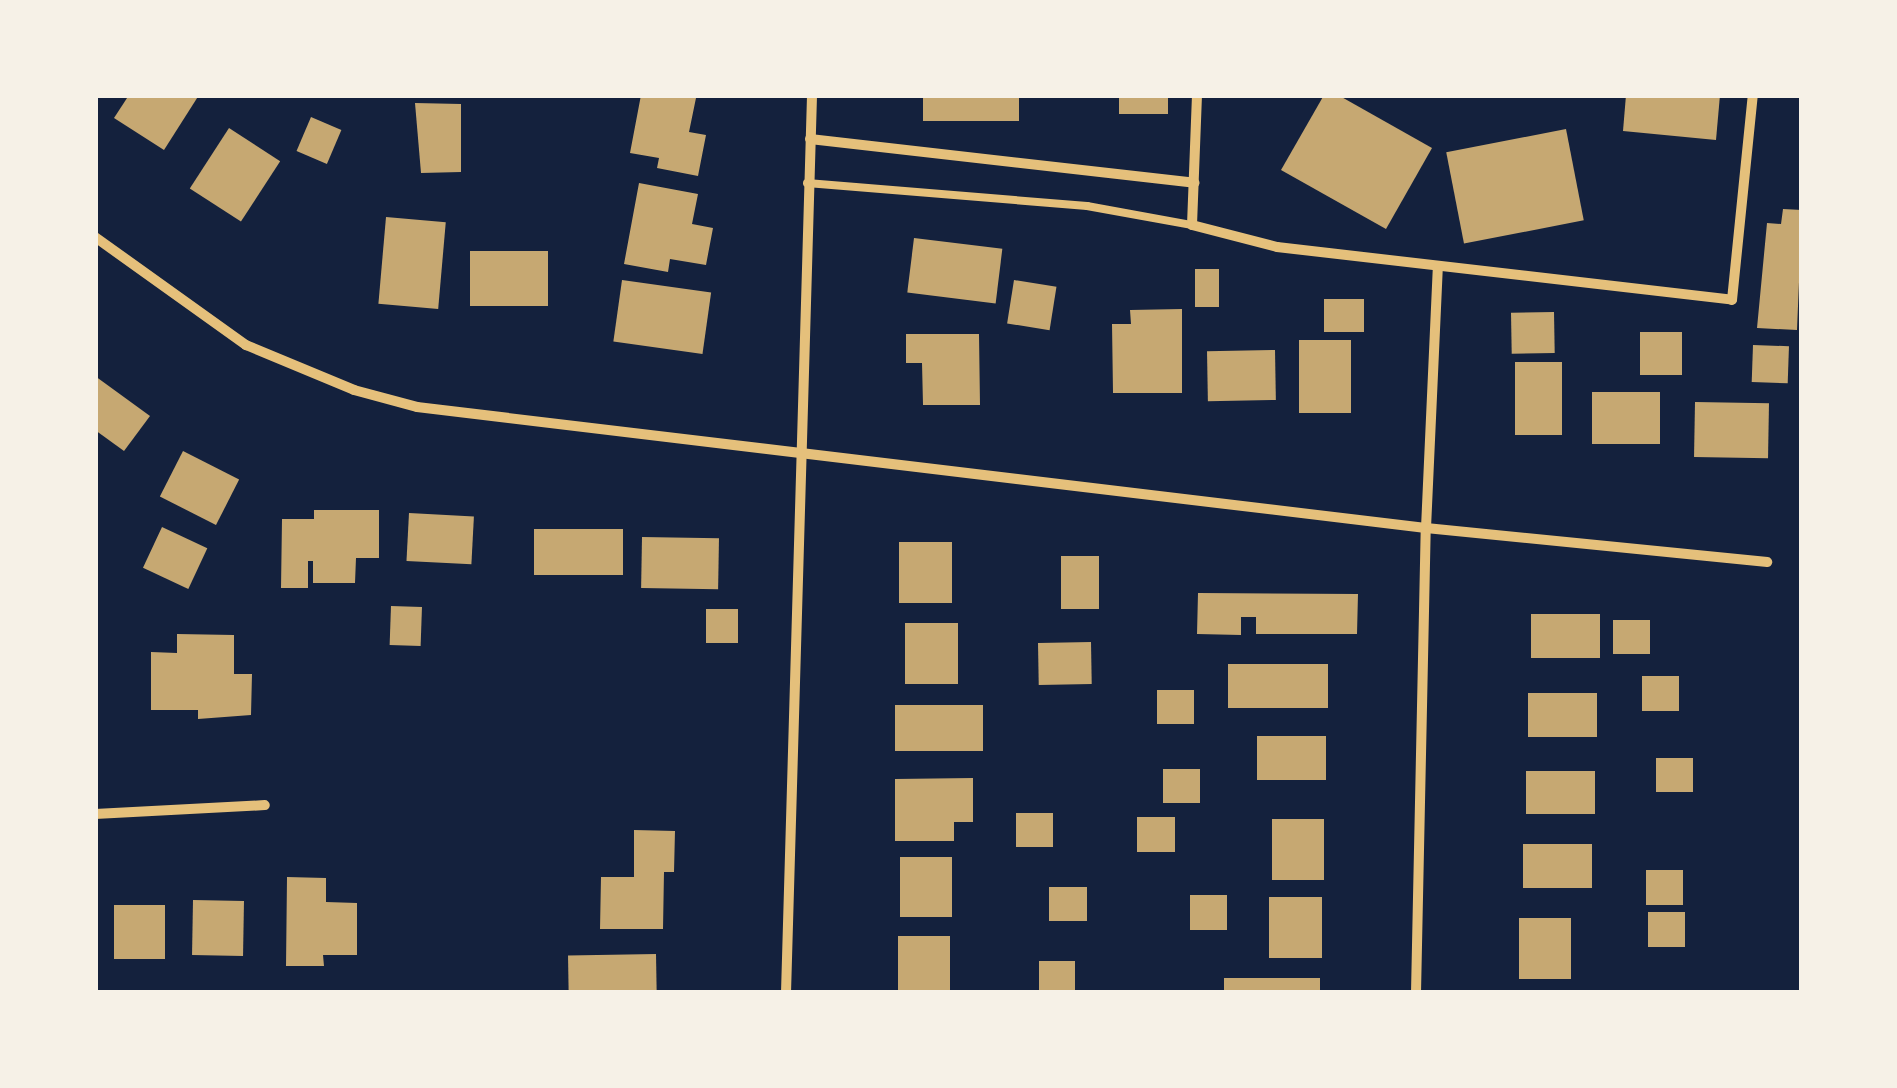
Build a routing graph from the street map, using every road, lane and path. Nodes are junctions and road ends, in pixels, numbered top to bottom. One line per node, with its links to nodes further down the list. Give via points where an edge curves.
1 (812, 95): 4 (street)
2 (1198, 95): 5 (street)
3 (1753, 95): 9 (street, via 1732,300)
4 (810, 139): 5 (street); 6 (street)
5 (1194, 183): 7 (street)
6 (807, 184): 7 (lane, via 1087,206); 10 (street)
7 (1192, 225): 9 (street, via 1276,248)
8 (95, 238): 10 (street, via 246,345 354,390 483,418)
9 (1438, 268): 11 (street)
10 (798, 450): 11 (street); 15 (street)
11 (1426, 528): 12 (street); 16 (street)
12 (1767, 562)
13 (265, 805): 14 (street)
14 (95, 814)
15 (786, 993)
16 (1416, 993)

